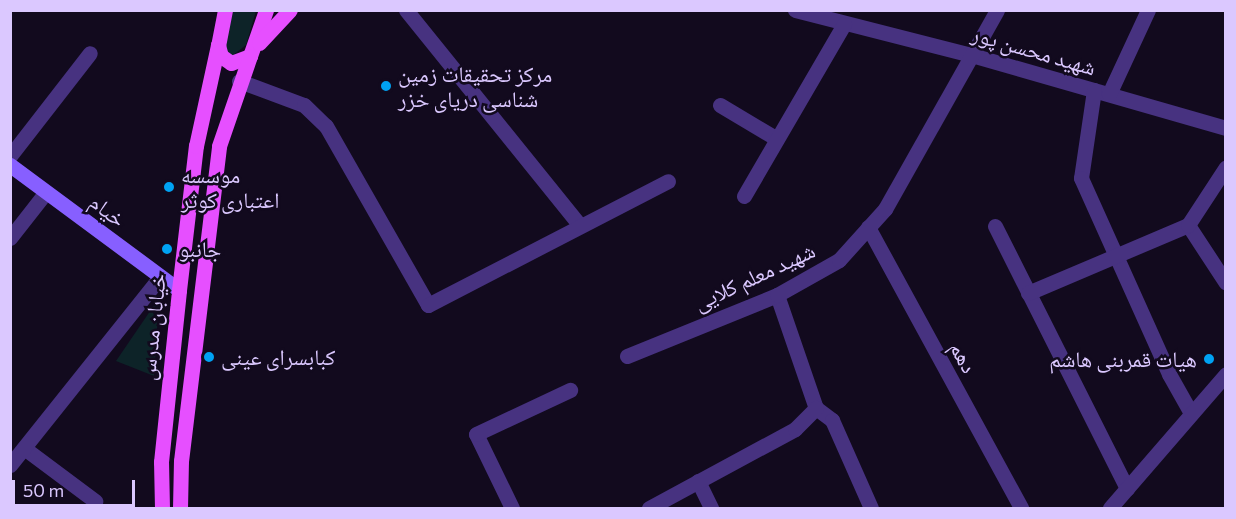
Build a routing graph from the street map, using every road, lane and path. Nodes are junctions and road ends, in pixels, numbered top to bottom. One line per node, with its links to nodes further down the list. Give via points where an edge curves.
1 (225, 10): 9 (main road, خیابان مدرس)
2 (266, 10): 10 (main road)
3 (290, 10): 10 (main road)
4 (406, 10): 25 (street)
5 (795, 10): 8 (street, شهید محسن پور)
6 (997, 10): 12 (street, شهید معلم کلایی)
7 (1148, 10): 14 (street)
8 (844, 24): 12 (street, شهید محسن پور); 17 (street)
9 (218, 45): 10 (main road, via 221,56 231,63); 32 (main road, خیابان مدرس, via 196,146)
10 (252, 52): 13 (main road, خیابان مدرس)
11 (90, 53): 18 (street)
12 (975, 56): 14 (street, شهید محسن پور); 27 (street, شهید معلم کلایی, via 885,209)
13 (239, 81): 25 (street, via 304,105 327,126 428,305); 46 (main road, خیابان مدرس, via 219,146 181,461)
14 (1102, 92): 16 (street, شهید محسن پور); 29 (street, via 1080,178)
15 (720, 105): 17 (street)
16 (1226, 128)
17 (777, 139): 23 (street)
18 (10, 156)
19 (10, 165): 22 (main road, خیام)
20 (1226, 167): 24 (street)
21 (668, 181): 25 (street)
22 (46, 192): 28 (street); 30 (main road, خیام)
23 (744, 196)
24 (1188, 225): 29 (street); 31 (street)
25 (580, 226)
26 (995, 226): 33 (street)
27 (868, 227): 34 (street, شهید معلم کلایی, via 839,260); 51 (street, دهم)
28 (10, 238)
29 (1116, 253): 33 (street); 39 (street, via 1169,374)
30 (160, 277): 32 (main road, خیام); 40 (street)
31 (1226, 283)
32 (178, 290): 45 (main road, خیابان مدرس, via 161,462)
33 (1028, 293): 43 (street)
34 (777, 295): 35 (street, شهید معلم کلایی); 38 (street)
35 (627, 356)
36 (1224, 379): 39 (street)
37 (570, 390): 47 (street, via 476,434)
38 (816, 408): 42 (street, via 795,429); 50 (street, via 832,420)
39 (1191, 413): 43 (street)
40 (24, 448): 41 (street); 44 (street)
41 (10, 465)
42 (698, 481): 48 (street); 49 (street)
43 (1127, 489): 52 (street)
44 (94, 501)
45 (162, 508)
46 (180, 508)
47 (512, 508)
48 (649, 508)
49 (711, 508)
50 (871, 508)
51 (1021, 508)
52 (1110, 508)

